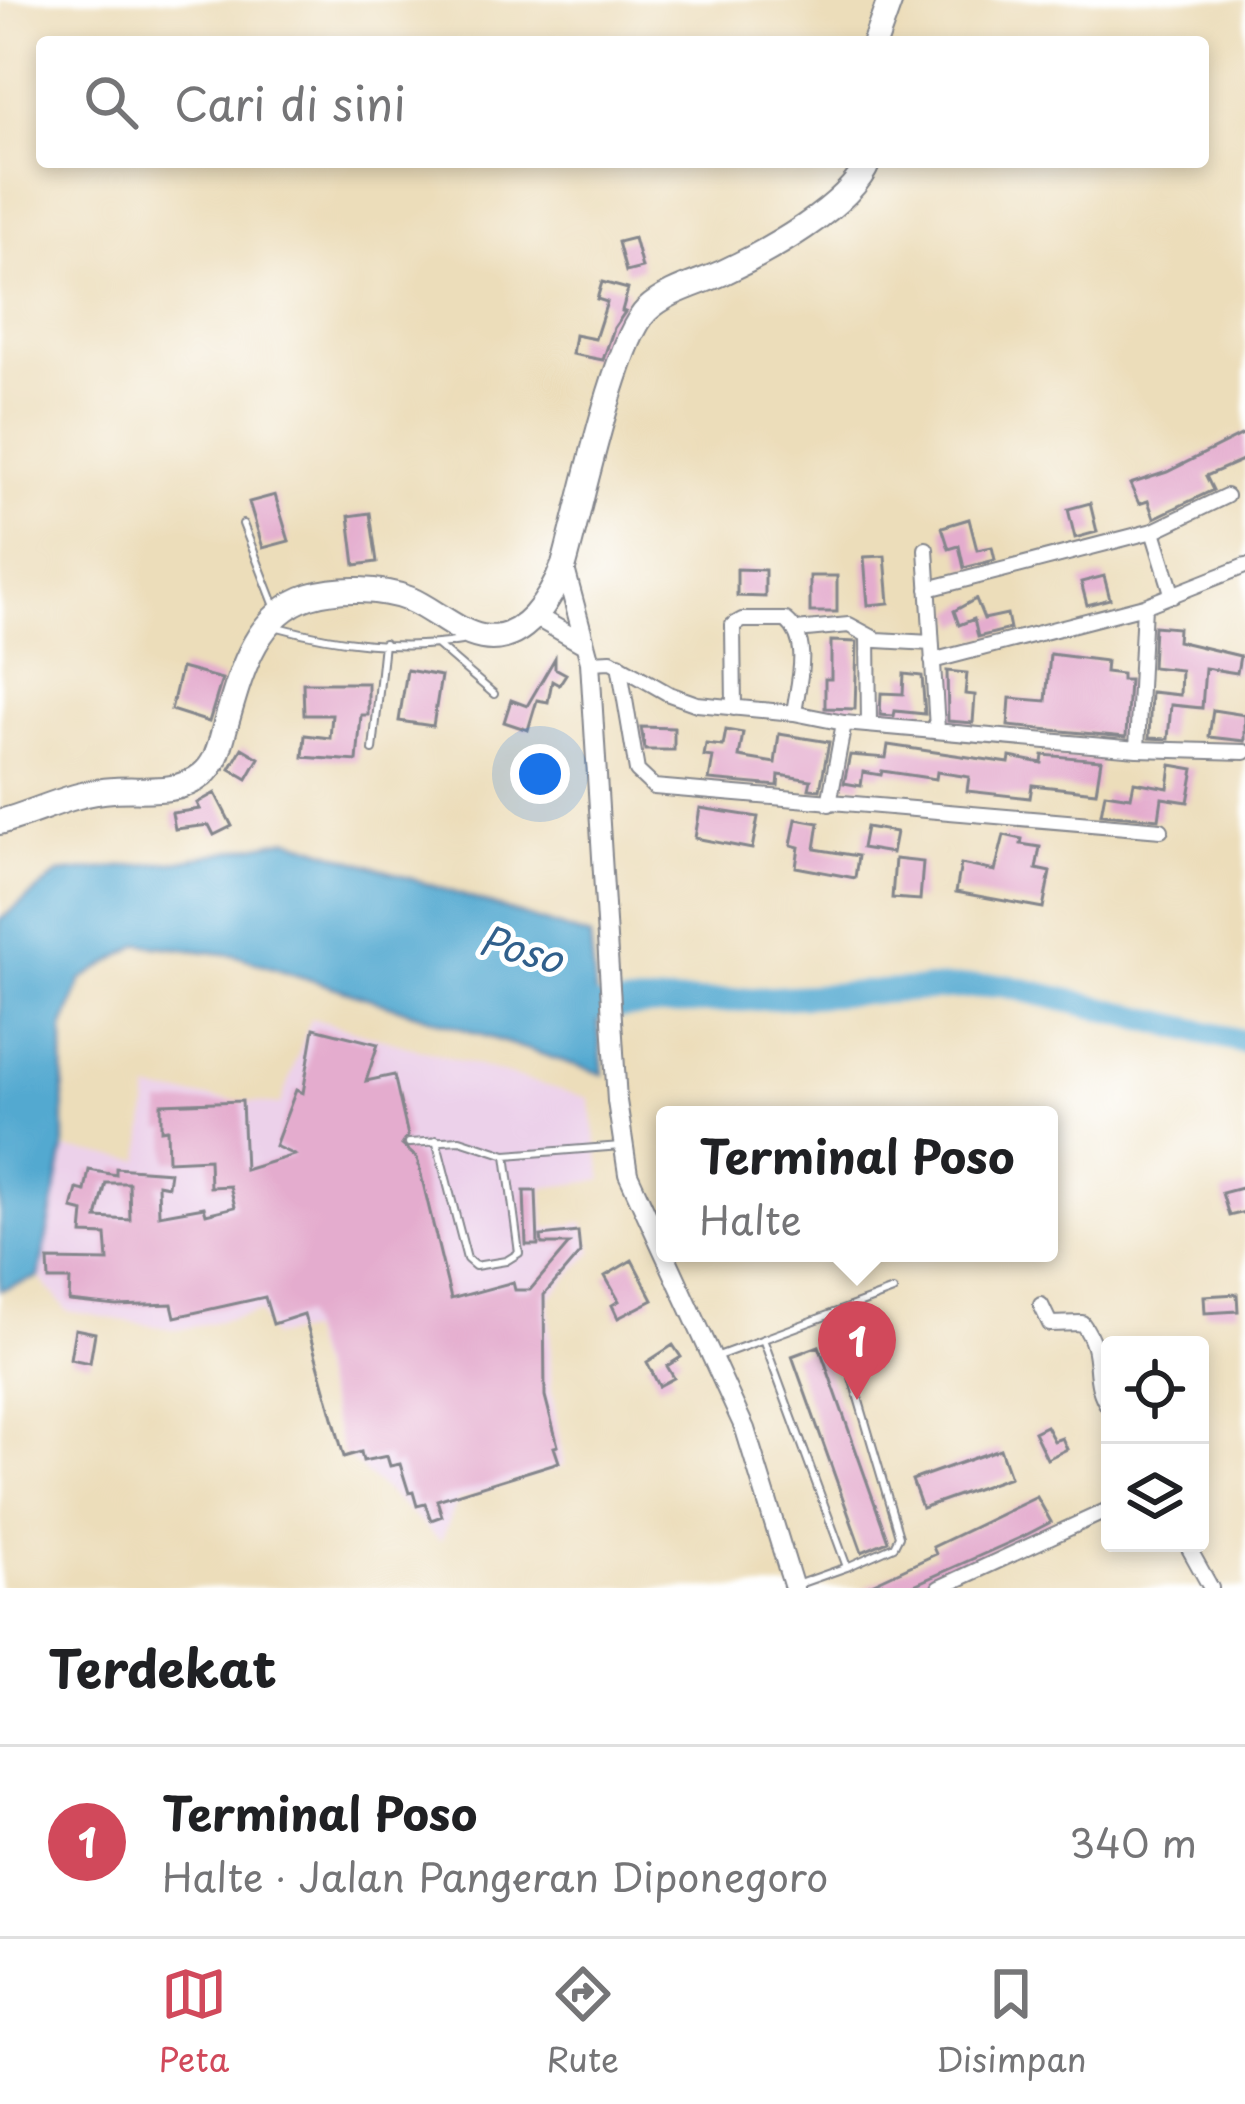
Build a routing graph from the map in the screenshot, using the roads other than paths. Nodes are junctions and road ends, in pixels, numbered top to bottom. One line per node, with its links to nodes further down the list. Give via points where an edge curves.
1 (890, 0): 2 (highway)
2 (877, 36)
3 (866, 168): 8 (highway, via 836,201 778,242 646,310 617,374)
4 (1226, 496): 6 (street)
5 (243, 524): 14 (lane)
6 (1153, 530): 10 (street); 11 (street)
7 (926, 549): 10 (street)
8 (564, 565): 13 (highway); 21 (street)
9 (1245, 566): 11 (street)
10 (928, 589): 19 (street)
11 (1172, 596): 12 (street)
12 (1144, 606): 22 (street); 30 (street)
13 (535, 616): 17 (highway, via 509,634); 21 (street)
14 (272, 618): 17 (highway, via 328,591 389,594); 18 (lane, via 322,639); 34 (highway, via 248,659 206,773 165,790 76,795)
15 (796, 629): 16 (street, via 849,625); 25 (street, via 786,620 734,626); 26 (street)
16 (868, 635): 19 (street); 28 (street)
17 (482, 637): 20 (lane)
18 (384, 643): 20 (lane); 31 (lane)
19 (931, 643): 22 (street)
20 (437, 645): 24 (lane)
21 (587, 653): 23 (street); 38 (street)
22 (932, 661): 29 (street)
23 (620, 664): 25 (street, via 669,694); 33 (street, via 637,771 649,784)
24 (494, 694)
25 (734, 708): 26 (street)
26 (794, 713): 27 (street)
27 (844, 723): 28 (street); 33 (street)
28 (869, 724): 29 (street)
29 (937, 729): 30 (street)
30 (1137, 749): 32 (street)
31 (373, 750)
32 (1245, 752)
33 (829, 804): 35 (street)
34 (0, 822)
35 (1161, 830)
36 (436, 1140): 37 (lane); 39 (lane); 39 (lane, via 475,1266 519,1252)
37 (409, 1143)
38 (624, 1145): 39 (lane); 40 (street, via 634,1192)
39 (506, 1155)
40 (656, 1237)
41 (668, 1262): 46 (street)
42 (893, 1291): 44 (lane)
43 (1041, 1305): 47 (street, via 1050,1324 1082,1323 1097,1343)
44 (833, 1313): 45 (lane); 50 (lane, via 899,1536 894,1546)
45 (763, 1339): 46 (lane); 50 (lane)
46 (715, 1357): 51 (street)
47 (1101, 1396)
48 (1101, 1513): 52 (street)
49 (1191, 1552): 53 (street)
50 (847, 1567): 51 (lane)
51 (794, 1587)
52 (939, 1588)
53 (1211, 1588)

